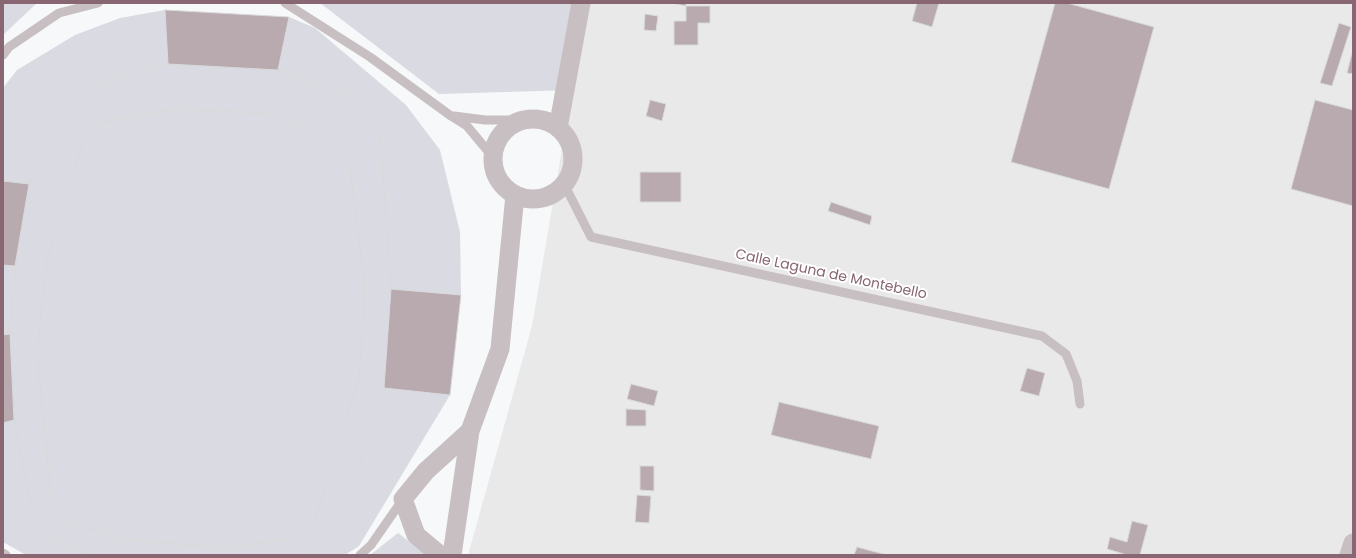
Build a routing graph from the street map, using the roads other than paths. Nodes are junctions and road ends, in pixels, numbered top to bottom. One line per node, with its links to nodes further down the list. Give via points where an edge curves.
1 (98, 3): 4 (lane, via 59,13 9,47)
2 (285, 3): 5 (lane, via 370,56)
3 (581, 3): 7 (street)
4 (3, 55)
5 (451, 116): 6 (lane, via 485,120); 8 (lane, via 467,126)
6 (527, 120): 7 (street, via 549,122); 8 (street, via 514,124 504,132 496,143)
7 (558, 128): 9 (street, via 572,149 571,173)
8 (492, 156): 10 (street, via 498,179)
9 (564, 184): 10 (street, via 554,193 542,198 528,199); 11 (lane, Calle Laguna de Montebello, via 592,237 1042,336 1066,354 1077,381)
10 (515, 195): 12 (street, via 500,349)
11 (1080, 404)
12 (470, 431): 13 (street, via 426,471); 19 (street)
13 (403, 499): 17 (lane, via 371,545); 18 (street, via 416,535)
14 (1353, 543): 20 (street)
15 (3, 553): 16 (lane)
16 (6, 555)
17 (360, 555)
18 (440, 555)
19 (452, 555)
20 (1349, 555)

